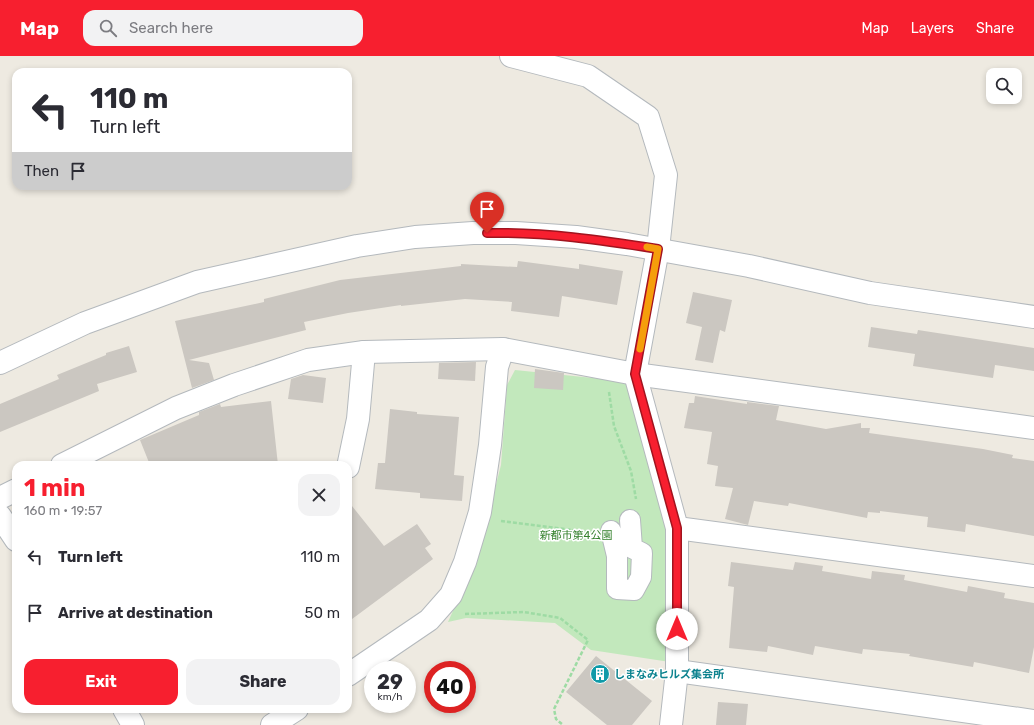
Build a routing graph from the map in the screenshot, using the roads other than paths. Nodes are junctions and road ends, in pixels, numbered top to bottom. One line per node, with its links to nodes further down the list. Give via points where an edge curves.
1 (511, 56): 2 (street, via 588,76 648,117 666,175)
2 (658, 249): 3 (street, via 870,293); 6 (street, via 576,237 516,233 414,238 357,246 197,282 85,323); 7 (street)
3 (1034, 317)
4 (502, 349): 5 (street); 7 (street); 20 (street, via 497,367 490,445 479,517 465,562 451,595 433,617)
5 (364, 352): 9 (street, via 308,360 234,385 176,408); 10 (street, via 358,419)
6 (0, 364)
7 (635, 374): 8 (street); 15 (street)
8 (1034, 428)
9 (70, 461)
10 (349, 461)
11 (12, 492): 12 (street)
12 (0, 498)
13 (0, 516): 17 (street)
14 (630, 520): 16 (street, via 632,548 642,553 641,577 634,590 617,589 617,556)
15 (677, 528): 18 (street); 19 (street)
16 (611, 531)
17 (12, 534)
18 (1034, 576)
19 (677, 671): 23 (street); 26 (street)
20 (352, 672)
21 (126, 713): 24 (street)
22 (291, 713): 25 (street)
23 (1034, 721)
24 (133, 725)
25 (272, 725)
26 (671, 725)

